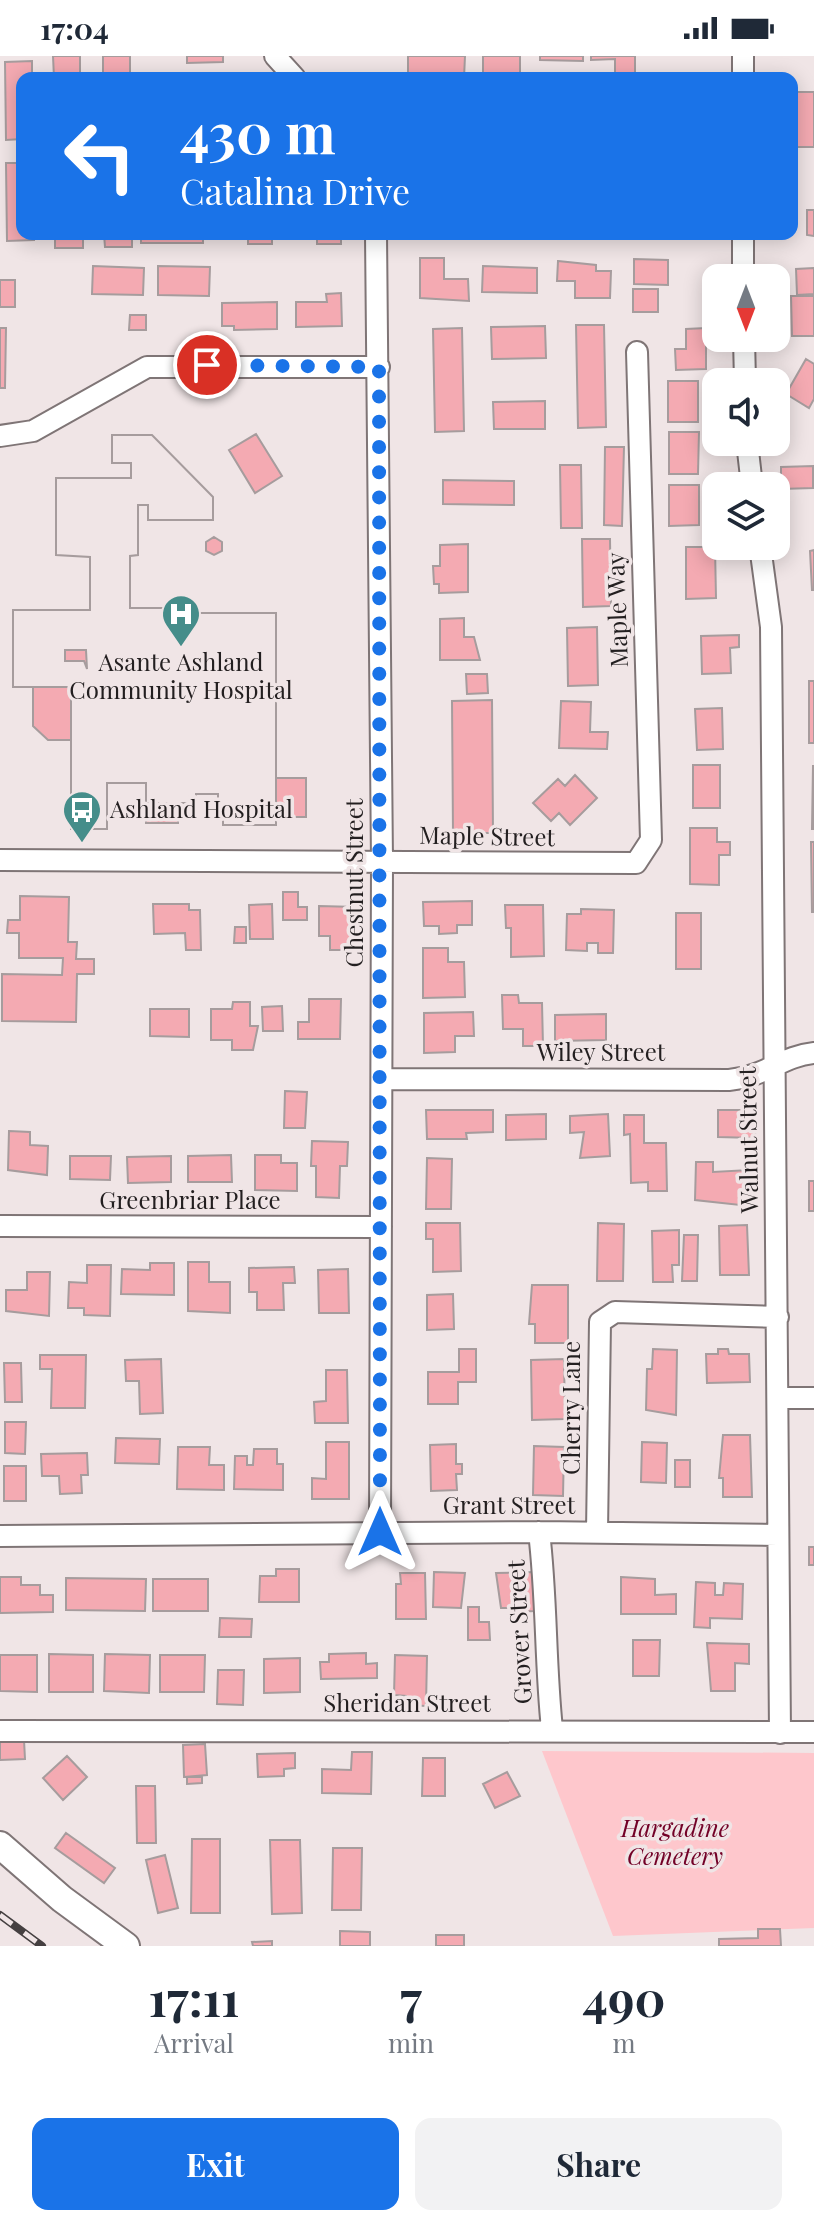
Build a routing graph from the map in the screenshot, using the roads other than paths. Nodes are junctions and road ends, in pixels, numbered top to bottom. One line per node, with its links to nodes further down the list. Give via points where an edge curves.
1 (275, 56): 2 (street)
2 (290, 72)
3 (376, 240): 7 (street, Chestnut Street)
4 (743, 240): 5 (street)
5 (743, 264)
6 (637, 352): 12 (street, Maple Way, via 651,840)
7 (379, 367): 8 (street, via 147,367 33,431); 11 (street, Chestnut Street)
8 (0, 436)
9 (762, 560): 14 (street, Walnut Street, via 771,627)
10 (0, 860): 11 (street, Maple Street)
11 (382, 861): 12 (street, Maple Street); 15 (street, Chestnut Street)
12 (636, 863)
13 (814, 1053): 14 (street, Wiley Street, via 790,1058)
14 (773, 1069): 15 (street, Wiley Street, via 729,1080); 18 (street, Walnut Street)
15 (382, 1079): 17 (street, Chestnut Street)
16 (0, 1226): 17 (street, Greenbriar Place)
17 (381, 1227): 21 (street, Chestnut Street)
18 (778, 1317): 19 (street, Walnut Street); 23 (street, Cherry Lane, via 615,1312 600,1322)
19 (779, 1398): 20 (street); 24 (street, Walnut Street)
20 (814, 1398)
21 (380, 1532): 22 (street, Grant Street); 25 (street, Grant Street)
22 (539, 1532): 23 (street, Grant Street); 26 (street, Grover Street)
23 (597, 1532): 24 (street, Grant Street)
24 (777, 1535): 29 (street, Walnut Street)
25 (0, 1536)
26 (552, 1729): 27 (street, Sheridan Street); 29 (street, Sheridan Street)
27 (0, 1731)
28 (814, 1732): 29 (street, Sheridan Street)
29 (780, 1733)
30 (0, 1845): 31 (main road)
31 (126, 1946)

